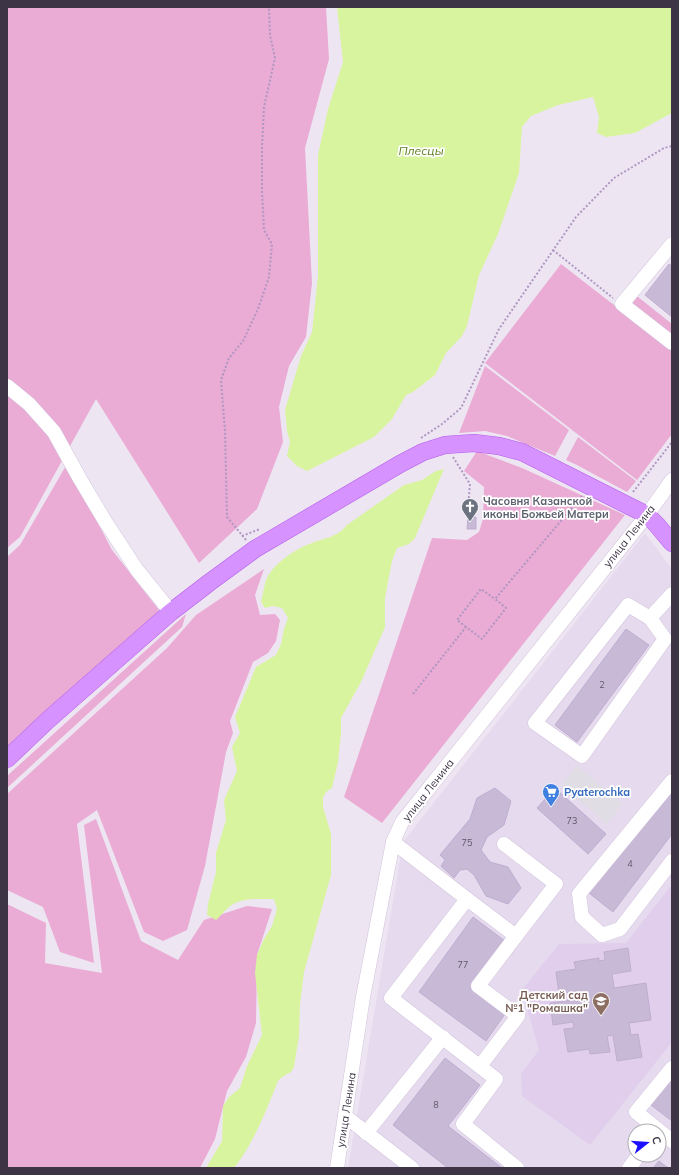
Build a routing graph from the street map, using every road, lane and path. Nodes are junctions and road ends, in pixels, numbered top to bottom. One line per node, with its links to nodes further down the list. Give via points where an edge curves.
1 (269, 7): 17 (path, via 270,35 275,58 264,107 262,199 264,230 272,244 269,277 258,309 243,341 229,358 221,380 225,431 226,517)
2 (672, 146): 4 (path, via 664,148 614,178 576,217)
3 (672, 244): 5 (street)
4 (553, 250): 5 (path); 8 (path, via 499,329 461,408)
5 (622, 304): 6 (street)
6 (672, 343)
7 (7, 386): 22 (street, via 29,404 54,432 105,521 137,570)
8 (420, 438)
9 (672, 442): 13 (path)
10 (445, 445): 12 (main road, via 499,446 522,452); 14 (path, via 470,484); 19 (main road, via 423,452 400,464)
11 (672, 480): 15 (street, улица Ленина)
12 (590, 486): 13 (main road); 21 (path)
13 (625, 503): 15 (main road)
14 (468, 507)
15 (647, 515): 18 (main road); 28 (street, улица Ленина, via 402,822)
16 (264, 527): 17 (path)
17 (242, 536): 19 (path)
18 (672, 543)
19 (255, 549): 22 (main road)
20 (672, 594): 23 (street)
21 (495, 599): 24 (path, via 481,589 457,620); 24 (path, via 506,608 482,639)
22 (171, 612): 26 (main road)
23 (650, 618): 23 (street, via 628,605 535,723 582,756 665,639)
24 (466, 628): 25 (path)
25 (413, 694)
26 (7, 759)
27 (672, 781): 30 (street, via 579,894 582,917 602,935 620,929)
28 (393, 842): 31 (street); 36 (street, улица Ленина, via 363,997)
29 (504, 844): 32 (street, via 556,884)
30 (672, 861)
31 (467, 899): 32 (street); 33 (street, via 391,998)
32 (516, 936): 34 (street, via 478,986 518,1016)
33 (443, 1037): 34 (street); 38 (street)
34 (480, 1066): 41 (street, via 496,1079 463,1124)
35 (671, 1071): 37 (street, via 636,1112)
36 (345, 1116): 38 (street); 39 (street, улица Ленина)
37 (649, 1123)
38 (366, 1133): 40 (street)
39 (337, 1168)
40 (412, 1168)
41 (517, 1168)

